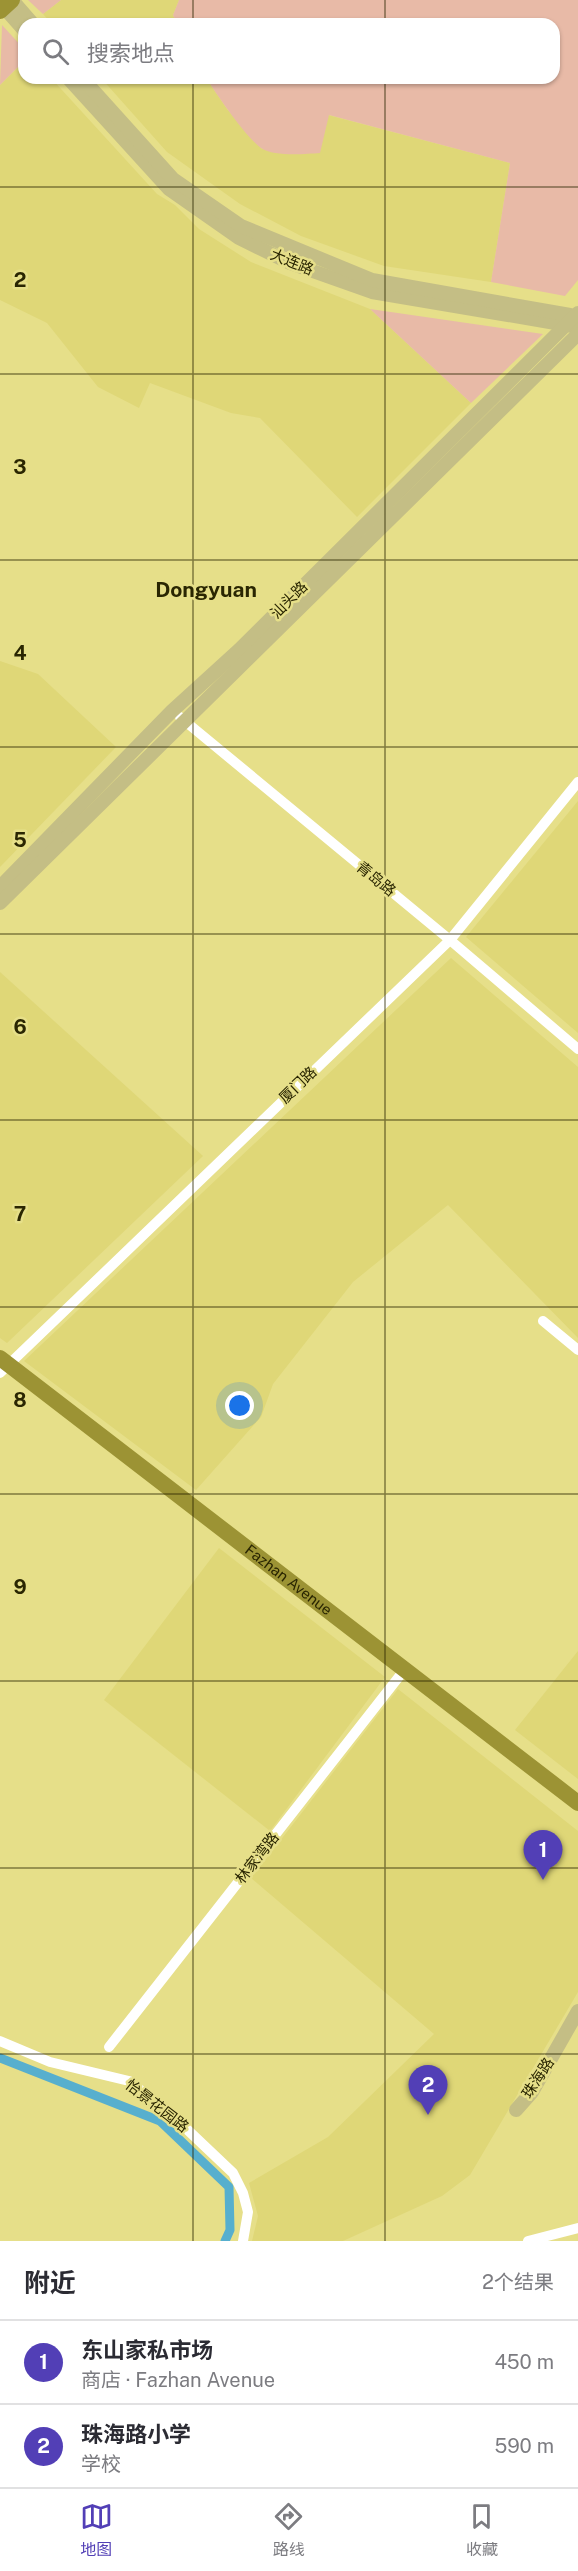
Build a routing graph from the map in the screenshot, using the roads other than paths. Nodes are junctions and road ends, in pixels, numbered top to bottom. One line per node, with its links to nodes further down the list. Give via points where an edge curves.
1 (12, 0): 3 (highway); 4 (main road)
2 (0, 3): 5 (main road)
3 (0, 11)
4 (28, 18)
5 (18, 23)
6 (73, 84): 8 (main road, 大连路, via 169,189 249,243 290,263 372,292)
7 (87, 84): 8 (main road, 大连路, via 173,179 241,226 372,280)
8 (576, 322): 9 (main road, 汕头路); 10 (main road, 汕头路)
9 (172, 711): 10 (street, 青岛路); 12 (main road, 汕头路)
10 (184, 721): 13 (main road, 汕头路); 14 (street, 青岛路)
11 (578, 782): 14 (street, 厦门路)
12 (0, 887)
13 (0, 903)
14 (450, 940): 15 (street, 青岛路); 18 (street, 厦门路)
15 (578, 1049)
16 (543, 1321): 17 (street)
17 (578, 1350)
18 (2, 1367): 19 (highway, Fazhan Avenue)
19 (401, 1672): 20 (highway, Fazhan Avenue); 21 (highway, Fazhan Avenue); 25 (street, 林家湾路)
20 (578, 1803)
21 (578, 1815)
22 (578, 2011): 23 (main road, 珠海路)
23 (575, 2026): 23 (main road, 珠海路, via 532,2092 516,2110 535,2095)
24 (0, 2041): 27 (street, 怡景花园路, via 50,2062 129,2081 174,2117 233,2173 248,2212)
25 (109, 2048)
26 (578, 2228): 28 (street)
27 (243, 2241)
28 (528, 2241)

